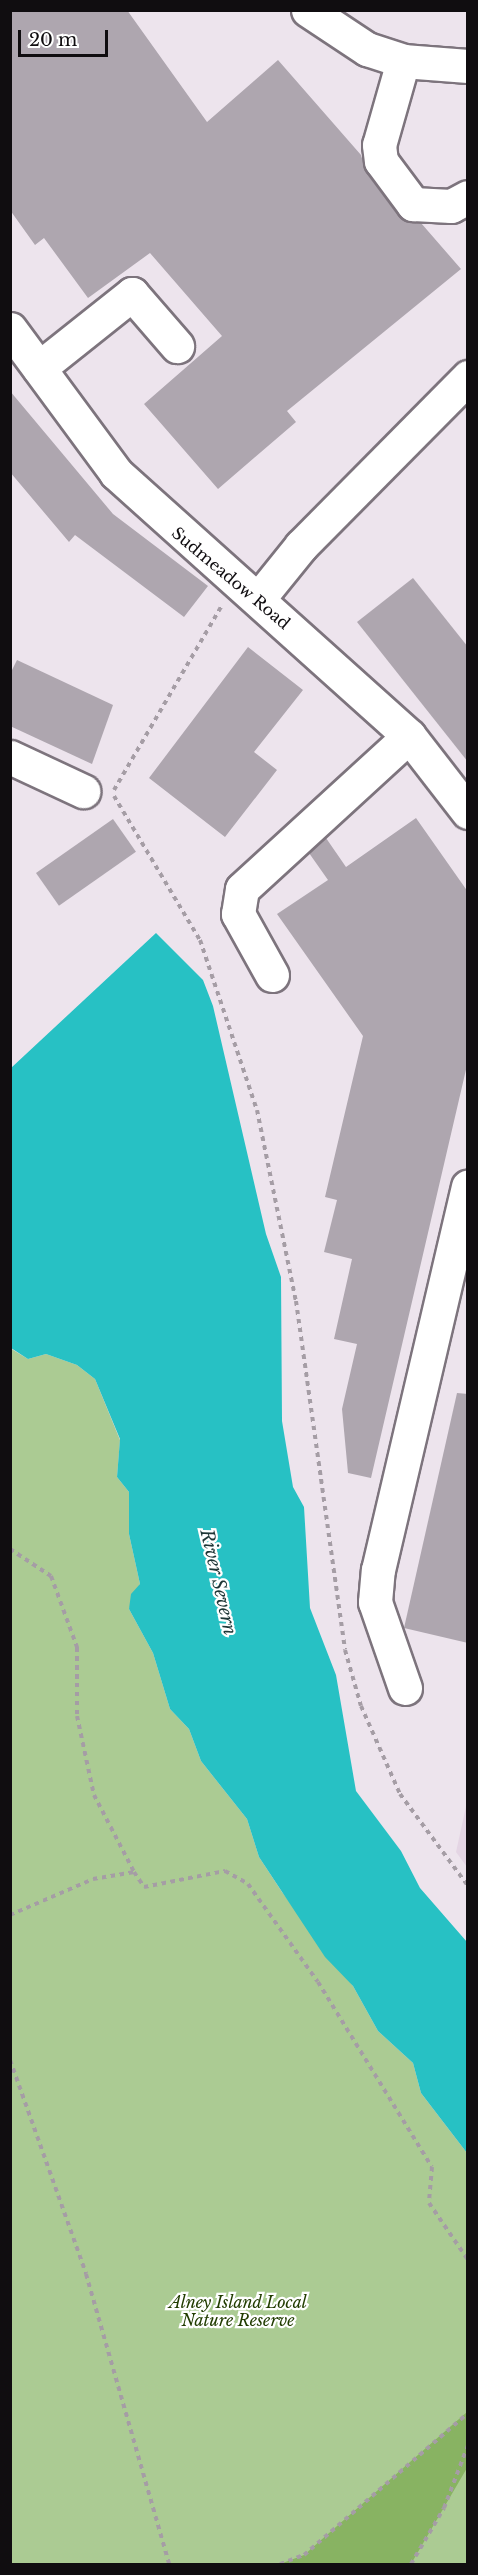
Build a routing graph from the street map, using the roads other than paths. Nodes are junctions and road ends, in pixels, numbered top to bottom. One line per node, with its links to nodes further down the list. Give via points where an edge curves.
1 (308, 10): 2 (street, via 367,49)
2 (403, 61): 3 (street); 4 (street, via 379,145 381,161 413,204 451,206)
3 (468, 66)
4 (468, 197)
5 (10, 328): 7 (street, Sudmeadow Road)
6 (177, 346): 7 (street, via 132,294)
7 (39, 368): 9 (street, Sudmeadow Road, via 116,473 176,532)
8 (468, 377): 9 (street, via 301,546)
9 (248, 588): 10 (street, Sudmeadow Road)
10 (409, 736): 13 (street, Sudmeadow Road); 14 (street, via 242,889 238,914)
11 (10, 757): 12 (street)
12 (83, 791)
13 (468, 812)
14 (272, 975)
15 (468, 1186): 16 (street, via 378,1570 375,1602)
16 (405, 1688)

